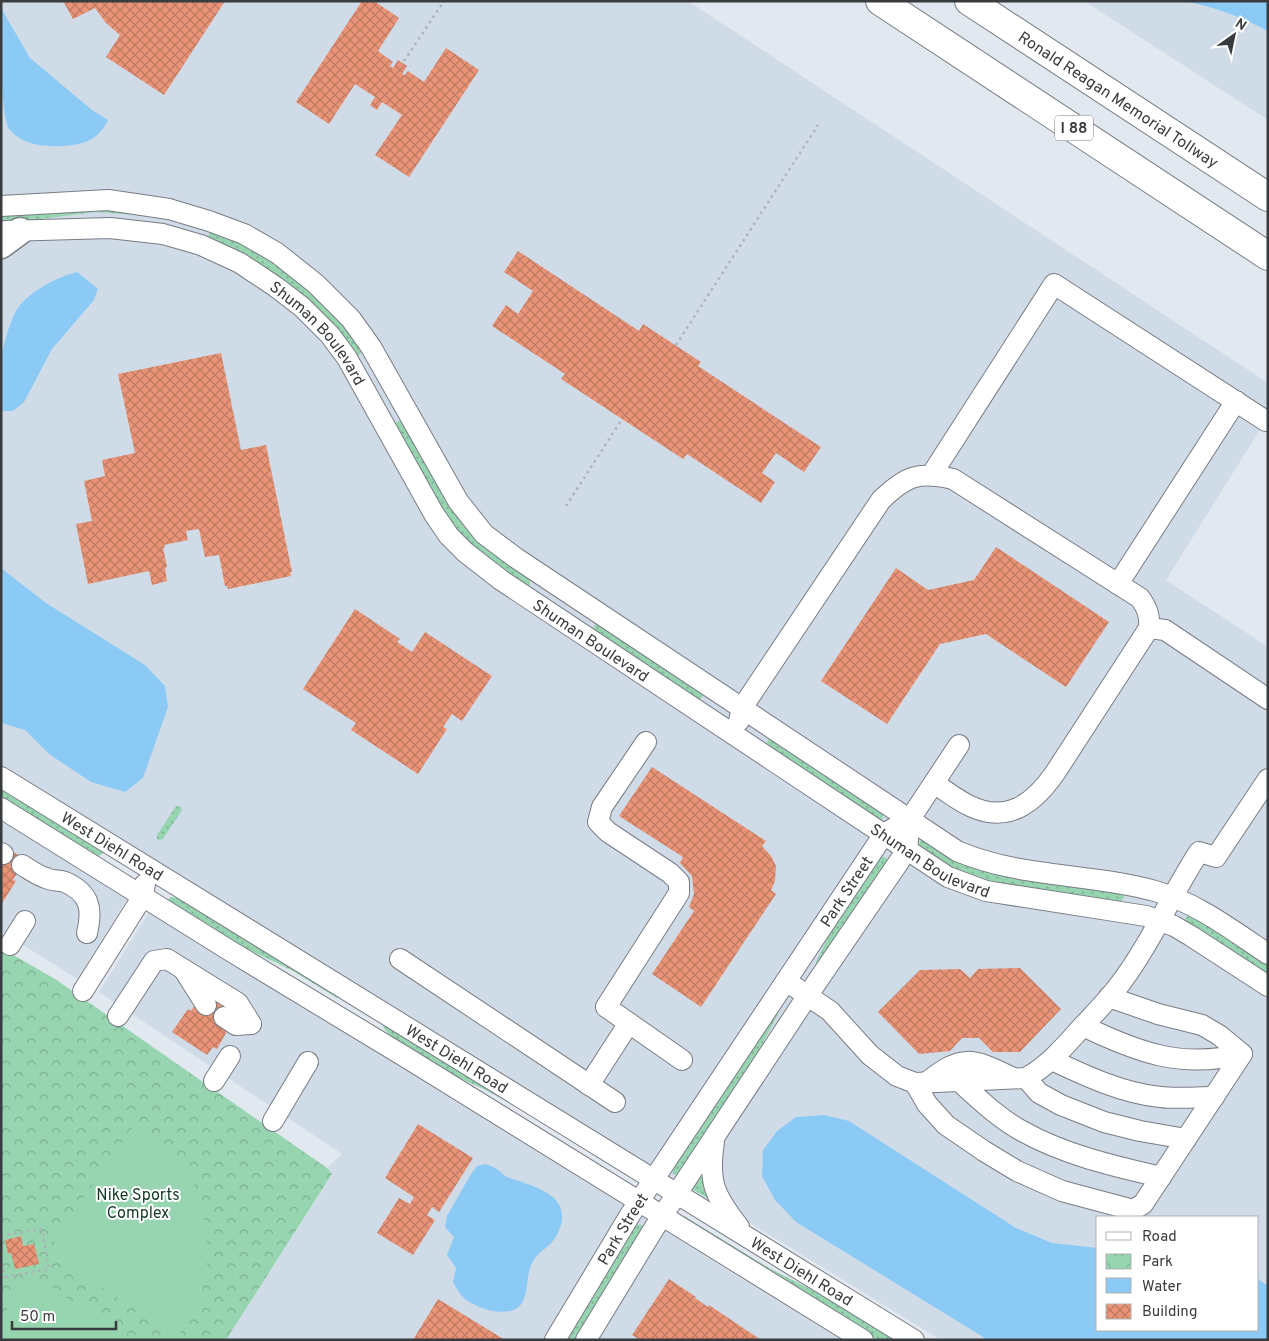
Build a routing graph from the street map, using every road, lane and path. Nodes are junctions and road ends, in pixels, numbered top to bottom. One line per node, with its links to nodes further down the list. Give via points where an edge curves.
1 (444, 1): 4 (path)
2 (880, 1): 9 (highway, I 88)
3 (969, 1): 6 (highway, Ronald Reagan Memorial Tollway)
4 (404, 61)
5 (818, 125): 10 (path)
6 (1268, 197)
7 (1, 206): 19 (street, Shuman Boulevard, via 108,200 169,209 244,234 277,253 316,284 351,319 371,347 458,501 484,534)
8 (8, 236): 20 (street, Shuman Boulevard, via 110,228 163,234 201,245 276,287 302,307 347,358 434,514 465,552 501,580)
9 (1268, 256)
10 (676, 345)
11 (1236, 401): 13 (street); 14 (street, via 1054,284); 16 (street)
12 (622, 419): 15 (path)
13 (1266, 421)
14 (932, 474): 16 (street, via 953,479); 19 (street, via 912,477 881,500)
15 (566, 506)
16 (1118, 584): 17 (street, via 1143,602 1150,618)
17 (1149, 628): 18 (street, via 1165,630); 25 (street, via 1055,773 1028,803 1010,811 990,812 970,806)
18 (1268, 699)
19 (742, 708): 20 (street); 27 (street, Shuman Boulevard)
20 (735, 736): 28 (street, Shuman Boulevard)
21 (646, 742): 50 (street, via 602,807 598,822 679,882 679,893 606,1007)
22 (958, 745): 25 (street)
23 (1, 777): 31 (street, West Diehl Road)
24 (1268, 779): 33 (street, via 1216,857 1199,852)
25 (934, 783): 27 (street)
26 (1, 808): 32 (street, West Diehl Road)
27 (910, 819): 28 (street, Park Street); 29 (street, Park Street); 33 (street, Shuman Boulevard, via 957,850 979,860 1003,867 1129,885)
28 (884, 834): 29 (street, Shuman Boulevard); 41 (street, Park Street)
29 (907, 850): 35 (street, Shuman Boulevard, via 948,876 986,891 1146,916); 44 (street, Park Street)
30 (22, 865): 37 (street, via 46,878 63,881 85,896 91,918 82,930)
31 (148, 867): 32 (street); 47 (street, West Diehl Road)
32 (143, 896): 37 (street); 52 (street, West Diehl Road)
33 (1172, 897): 35 (street); 38 (street, Shuman Boulevard, via 1214,918)
34 (25, 921): 36 (street)
35 (1160, 921): 42 (street, Shuman Boulevard, via 1191,936); 45 (street)
36 (10, 945)
37 (111, 948): 43 (street)
38 (1268, 954)
39 (400, 959): 62 (street)
40 (182, 966): 46 (street); 48 (street, via 238,1003 250,1024); 49 (street, via 167,959 154,961)
41 (786, 981): 44 (street); 69 (street, Park Street)
42 (1268, 986)
43 (83, 991)
44 (808, 995): 61 (street, via 830,1011 870,1055 897,1076); 66 (street, Park Street)
45 (1109, 997): 51 (street); 53 (street, via 1202,1025)
46 (207, 1002)
47 (370, 1004): 52 (street); 69 (street, West Diehl Road)
48 (225, 1015)
49 (118, 1016)
50 (629, 1023): 55 (street); 62 (street)
51 (1083, 1026): 53 (street, via 1122,1045 1186,1060); 56 (street)
52 (356, 1027): 71 (street, West Diehl Road)
53 (1242, 1054): 63 (street)
54 (230, 1056): 59 (street)
55 (682, 1060)
56 (1052, 1060): 58 (street, via 1041,1069); 63 (street, via 1123,1090 1161,1098)
57 (308, 1062): 65 (street)
58 (1019, 1078): 60 (street); 61 (street, via 968,1061 956,1063); 67 (street, via 1061,1105 1104,1122)
59 (214, 1081)
60 (959, 1081): 61 (street); 68 (street, via 999,1116 1060,1150)
61 (921, 1083): 68 (street, via 927,1104 946,1124 1017,1171 1062,1191 1133,1210 1143,1204)
62 (589, 1085): 64 (street)
63 (1214, 1097): 67 (street)
64 (615, 1102)
65 (273, 1121)
66 (715, 1136): 70 (street, Park Street); 73 (street, via 711,1165 714,1186 725,1210)
67 (1186, 1139): 68 (street)
68 (1161, 1177)
69 (655, 1180): 70 (street, West Diehl Road); 71 (street, Park Street)
70 (678, 1194): 72 (street, Park Street); 73 (street, West Diehl Road)
71 (640, 1202): 72 (street, West Diehl Road); 78 (street, Park Street)
72 (663, 1216): 79 (street, Park Street); 80 (street, West Diehl Road)
73 (745, 1235): 81 (street, West Diehl Road)
74 (1, 1236): 76 (path, via 42,1229 49,1269)
75 (1, 1258): 76 (path)
76 (5, 1277): 77 (path)
77 (1, 1282)
78 (555, 1340)
79 (586, 1340)
80 (863, 1340)
81 (914, 1340)

